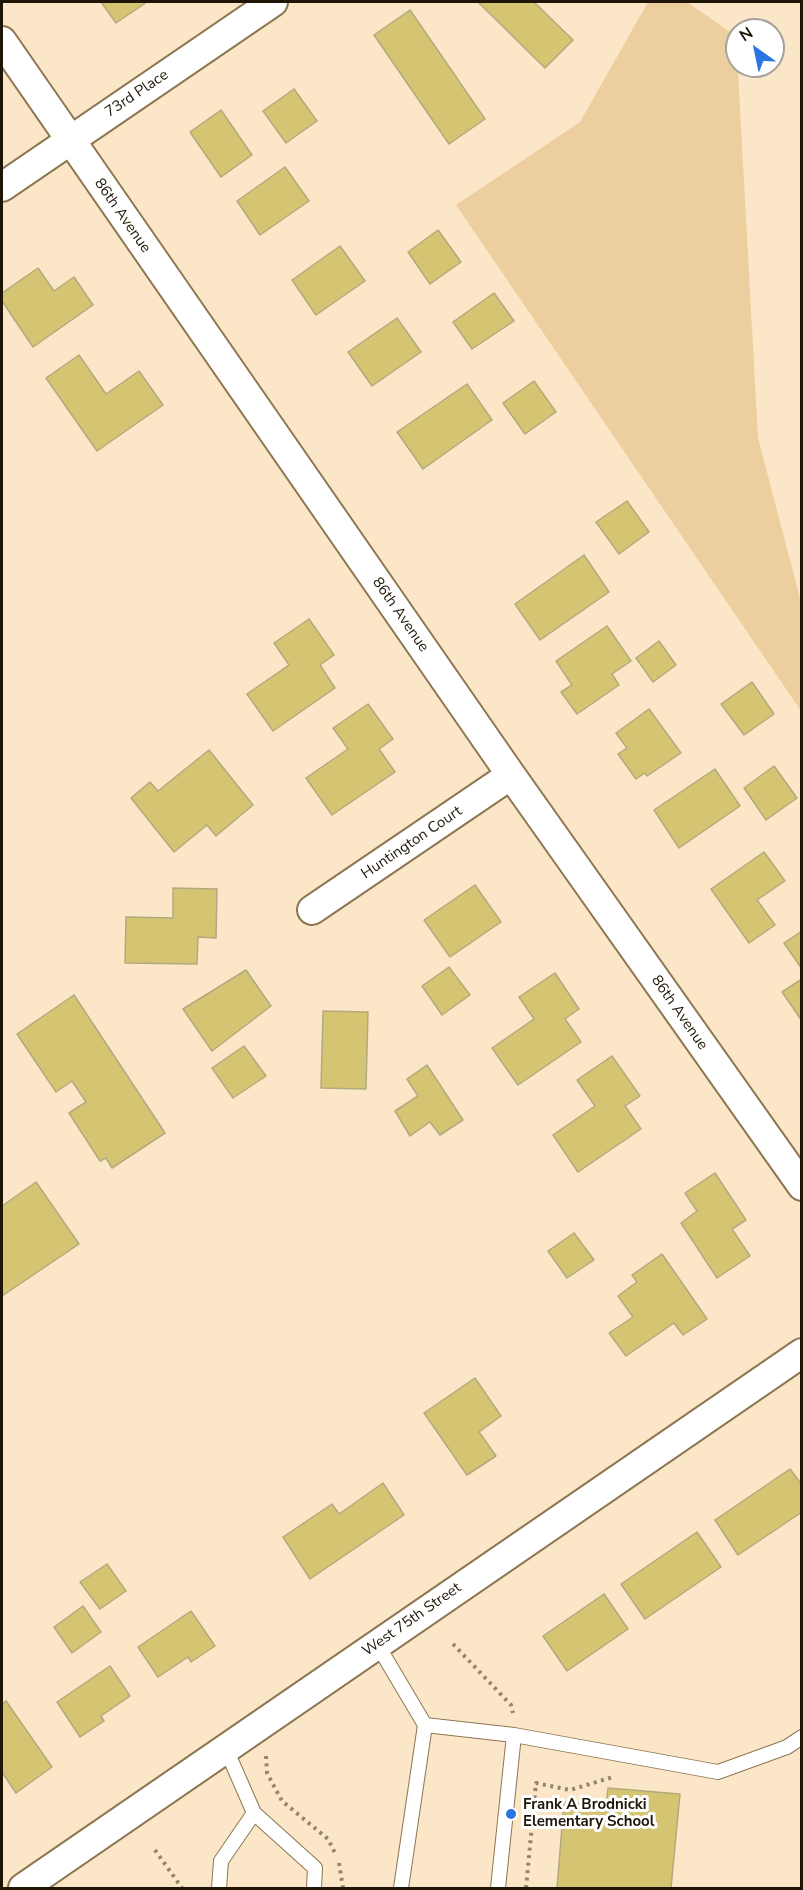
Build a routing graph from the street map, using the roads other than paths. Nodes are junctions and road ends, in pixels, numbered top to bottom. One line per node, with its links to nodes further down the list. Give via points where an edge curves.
1 (273, 2): 3 (street, 73rd Place)
2 (2, 41): 3 (street, 86th Avenue)
3 (70, 141): 4 (street, 73rd Place); 5 (street, 86th Avenue)
4 (2, 187)
5 (512, 775): 6 (street, Huntington Court); 7 (street, 86th Avenue)
6 (312, 910)
7 (801, 1186)
8 (801, 1353): 9 (street, West 75th Street)
9 (377, 1644): 10 (lane); 13 (street, West 75th Street)
10 (426, 1725): 11 (lane); 18 (lane)
11 (514, 1735): 12 (lane, via 718,1772 787,1747); 19 (lane)
12 (801, 1737)
13 (226, 1749): 14 (lane); 15 (street, West 75th Street)
14 (254, 1813): 16 (lane, via 221,1861); 17 (lane, via 315,1869)
15 (23, 1888)
16 (219, 1888)
17 (314, 1888)
18 (401, 1888)
19 (498, 1888)

